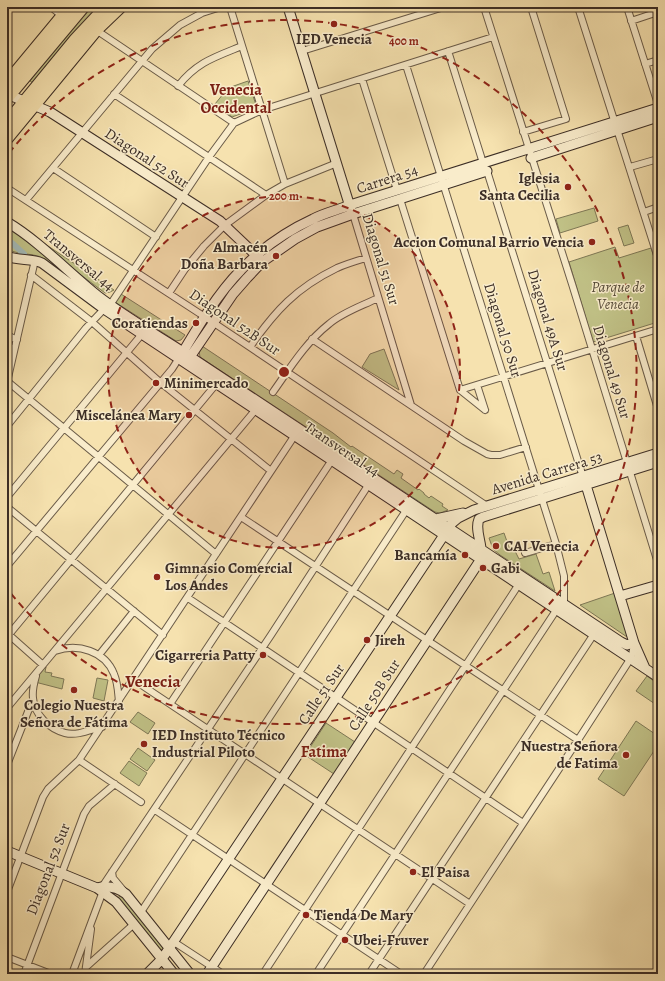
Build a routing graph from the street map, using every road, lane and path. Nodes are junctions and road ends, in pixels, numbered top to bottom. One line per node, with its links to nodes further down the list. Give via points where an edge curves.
1 (51, 7): 15 (street)
2 (72, 7): 15 (highway)
3 (83, 7): 15 (highway)
4 (106, 7): 20 (highway)
5 (120, 7): 17 (highway)
6 (221, 7): 24 (street, via 202,13 180,25)
7 (230, 7): 19 (street)
8 (288, 7): 21 (street, Diagonal 51 Sur)
9 (444, 7): 21 (street)
10 (484, 7): 18 (street, Diagonal 49 Sur)
11 (531, 7): 42 (street, via 566,119)
12 (578, 7): 41 (street)
13 (627, 7): 16 (street)
14 (658, 12): 16 (street)
15 (67, 18): 29 (highway); 33 (highway)
16 (632, 21): 25 (street)
17 (96, 30): 24 (street); 27 (highway)
18 (493, 37): 22 (street); 42 (street, Diagonal 49 Sur)
19 (242, 46): 30 (street, via 206,61 188,74); 37 (street)
20 (66, 51): 27 (highway); 34 (highway)
21 (302, 51): 31 (street, Diagonal 51 Sur)
22 (448, 51): 26 (street); 49 (street, Diagonal 49A Sur)
23 (658, 60): 25 (street)
24 (142, 61): 30 (street); 32 (street)
25 (645, 64): 35 (street)
26 (406, 65): 28 (street); 52 (street, Diagonal 50 Sur)
27 (61, 73): 34 (highway)
28 (362, 78): 31 (street); 56 (street)
29 (7, 83)
30 (178, 86): 40 (street)
31 (315, 93): 37 (street); 48 (street, Diagonal 51 Sur)
32 (114, 94): 43 (street); 46 (street)
33 (8, 96): 34 (street, Diagonal 52 Sur)
34 (30, 103): 39 (highway); 43 (street, Diagonal 52 Sur, via 50,112); 44 (highway)
35 (658, 104)
36 (658, 108): 41 (street, Carrera 54)
37 (262, 110): 40 (street); 53 (street)
38 (658, 117): 41 (street, Carrera 54)
39 (7, 123)
40 (234, 123): 46 (street)
41 (616, 126): 45 (street, Carrera 54); 51 (street)
42 (523, 132): 45 (street, Diagonal 49 Sur)
43 (82, 133): 50 (street); 57 (street, Diagonal 52 Sur)
44 (7, 138)
45 (530, 153): 49 (street, Carrera 54); 86 (street, Diagonal 49 Sur)
46 (209, 157): 55 (street); 57 (street)
47 (658, 159): 51 (street)
48 (337, 163): 53 (street); 60 (street, Diagonal 51 Sur)
49 (485, 167): 52 (street, Carrera 54); 89 (street, Diagonal 49A Sur)
50 (53, 168): 58 (street); 64 (street)
51 (630, 168): 61 (street)
52 (442, 181): 56 (street, Carrera 54); 91 (street, Diagonal 50 Sur)
53 (285, 184): 55 (street)
54 (7, 188): 58 (street, Diagonal 52B Sur)
55 (266, 195): 63 (street)
56 (398, 195): 60 (street, Carrera 54); 96 (street)
57 (182, 198): 63 (street, Diagonal 52 Sur); 64 (street)
58 (26, 200): 70 (street, Diagonal 52B Sur)
59 (658, 207): 61 (street)
60 (351, 210): 66 (street, Diagonal 51 Sur); 68 (street, Carrera 54)
61 (644, 212): 67 (street)
62 (7, 222): 74 (street, Transversal 44, via 27,236)
63 (225, 225): 68 (street, Diagonal 52 Sur); 72 (street, via 185,269)
64 (156, 237): 70 (street)
65 (7, 256): 69 (street, Transversal 44)
66 (366, 258): 73 (street, Diagonal 51 Sur); 84 (street, via 338,268 311,282 267,322)
67 (658, 258)
68 (259, 259): 75 (street, Carrera 54, via 233,294)
69 (35, 260): 71 (street); 74 (street, Transversal 44)
70 (133, 270): 72 (street, Diagonal 52B Sur); 74 (street)
71 (31, 275): 76 (street); 82 (street)
72 (169, 294): 75 (street, Diagonal 52B Sur)
73 (378, 298): 81 (street, via 330,323); 99 (street, Diagonal 51 Sur)
74 (107, 307): 76 (street); 78 (street, Transversal 44); 88 (street, Transversal 44)
75 (209, 320): 84 (street, Diagonal 52B Sur); 88 (street, Carrera 54)
76 (92, 322): 87 (street); 98 (street)
77 (658, 329): 80 (street)
78 (142, 334): 87 (street); 88 (street, Transversal 44)
79 (7, 335): 82 (street)
80 (636, 336): 86 (street); 101 (street)
81 (312, 339): 90 (street); 99 (street)
82 (17, 340): 85 (street)
83 (7, 345): 85 (street)
84 (250, 347): 90 (street, Diagonal 52B Sur)
85 (14, 350): 92 (street)
86 (592, 350): 89 (street); 112 (street, Diagonal 49 Sur)
87 (126, 352): 93 (street); 104 (street)
88 (184, 357): 93 (street); 94 (street, Transversal 44); 100 (street, Transversal 44)
89 (547, 364): 91 (street); 114 (street, Diagonal 49A Sur)
90 (287, 372): 97 (street); 119 (street, Diagonal 52B Sur)
91 (504, 378): 95 (street); 107 (street, Diagonal 50 Sur)
92 (7, 382): 98 (street)
93 (161, 382): 102 (street); 109 (street)
94 (217, 383): 100 (street, Transversal 44); 102 (street)
95 (477, 385): 96 (street); 96 (street, via 485,410)
96 (460, 390)
97 (273, 392)
98 (30, 399): 103 (street); 104 (street)
99 (411, 405): 107 (street, via 487,454 500,455)
100 (258, 406): 105 (street, Transversal 44); 106 (street); 125 (street, Transversal 44)
101 (658, 409)
102 (195, 410): 106 (street); 116 (street)
103 (7, 426)
104 (64, 428): 109 (street); 118 (street)
105 (295, 435): 110 (street, Transversal 44); 113 (street)
106 (230, 439): 113 (street); 123 (street)
107 (526, 447): 117 (street, Diagonal 50 Sur)
108 (658, 453): 112 (street, Avenida Carrera 53)
109 (100, 456): 116 (street); 127 (street)
110 (332, 460): 115 (street, Transversal 44); 128 (street)
111 (658, 462): 112 (street, Avenida Carrera 53)
112 (628, 467): 114 (street, Avenida Carrera 53); 134 (street, Diagonal 49 Sur)
113 (271, 471): 124 (street)
114 (584, 481): 117 (street, Avenida Carrera 53); 141 (street, Diagonal 49A Sur)
115 (369, 484): 121 (street, Transversal 44); 136 (street)
116 (134, 485): 123 (street); 133 (street)
117 (541, 494): 119 (street, Avenida Carrera 53); 129 (street, Diagonal 50 Sur); 131 (street, Avenida Carrera 53, via 481,518 478,524)
118 (7, 497)
119 (487, 506): 122 (street, Avenida Carrera 53)
120 (7, 507): 127 (street)
121 (407, 509): 126 (street, Transversal 44); 140 (street)
122 (474, 510): 125 (street); 126 (street, Avenida Carrera 53, via 458,518)
123 (169, 514): 130 (street); 139 (street)
124 (241, 517): 128 (street); 130 (street)
125 (436, 519): 126 (street, Transversal 44)
126 (446, 530): 131 (street, Transversal 44); 145 (street, Calle 51 Sur)
127 (37, 531): 133 (street); 135 (street)
128 (278, 542): 136 (street); 146 (street)
129 (556, 544): 132 (street); 143 (street, Diagonal 50 Sur, via 564,576)
130 (216, 554): 142 (street)
131 (482, 554): 137 (street, Transversal 44); 143 (street, Transversal 44); 150 (street, Calle 50B Sur)
132 (525, 554)
133 (72, 560): 139 (street); 148 (street)
134 (658, 562)
135 (7, 566)
136 (316, 566): 140 (street); 152 (street)
137 (519, 584): 143 (street, Transversal 44); 157 (street)
138 (658, 585): 141 (street)
139 (106, 588): 144 (street); 153 (street)
140 (353, 591): 145 (street); 159 (street)
141 (620, 596): 151 (street, Diagonal 49A Sur)
142 (188, 598): 146 (street); 149 (street)
143 (561, 607): 147 (street, Transversal 44); 151 (street, Transversal 44, via 627,645); 163 (street)
144 (134, 611): 149 (street); 154 (street)
145 (390, 615): 150 (street); 164 (street, Calle 51 Sur)
146 (224, 622): 152 (street); 167 (street)
147 (594, 634): 155 (street, Transversal 44); 169 (street)
148 (8, 635): 156 (street)
149 (163, 635): 162 (street)
150 (427, 640): 157 (street); 170 (street, Calle 50B Sur)
151 (634, 642): 155 (street); 158 (street, Diagonal 49A Sur)
152 (262, 648): 159 (street); 172 (street)
153 (54, 652): 154 (street, via 64,648 76,648); 156 (street)
154 (99, 655): 165 (street, via 114,673)
155 (630, 658): 158 (street, Transversal 44); 173 (street)
156 (43, 665): 160 (street)
157 (466, 665): 163 (street); 174 (street)
158 (646, 668): 161 (street, Transversal 44)
159 (299, 672): 164 (street); 175 (street)
160 (36, 673): 166 (street); 168 (street)
161 (658, 677)
162 (134, 680): 165 (street); 167 (street)
163 (504, 690): 169 (street); 178 (street)
164 (336, 697): 170 (street); 179 (street, Calle 51 Sur)
165 (119, 702): 171 (street)
166 (34, 703): 171 (street, via 43,720 60,731 79,733); 177 (street, via 29,709)
167 (170, 704): 172 (street)
168 (7, 708)
169 (540, 715): 173 (street); 181 (street)
170 (373, 722): 174 (street); 183 (street, Calle 50B Sur)
171 (102, 727): 176 (street)
172 (208, 730): 175 (street); 184 (street)
173 (578, 740): 185 (street)
174 (412, 748): 178 (street); 186 (street)
175 (245, 754): 179 (street); 187 (street)
176 (79, 760): 180 (street); 190 (street, via 45,792)
177 (7, 762)
178 (449, 773): 181 (street); 189 (street)
179 (282, 779): 183 (street); 191 (street, Calle 51 Sur)
180 (115, 784): 182 (street); 193 (street, Diagonal 52 Sur, via 86,809)
181 (486, 798): 185 (street); 194 (street)
182 (141, 802)
183 (319, 803): 186 (street); 195 (street, Calle 50B Sur)
184 (155, 810): 187 (street); 192 (street)
185 (523, 823): 199 (street)
186 (358, 829): 189 (street); 200 (street)
187 (192, 835): 191 (street); 201 (street)
188 (7, 852): 190 (street)
189 (395, 854): 194 (street); 204 (street)
190 (20, 857): 193 (street); 197 (street)
191 (228, 860): 195 (street); 205 (street, Calle 51 Sur)
192 (112, 872): 196 (street); 198 (street, via 113,878)
193 (62, 873): 196 (street); 209 (street, Diagonal 52 Sur)
194 (432, 879): 199 (street); 208 (street)
195 (266, 884): 200 (street); 211 (street, Calle 50B Sur)
196 (101, 889): 198 (street, via 115,888); 202 (street); 203 (street)
197 (7, 892)
198 (126, 894): 201 (street)
199 (470, 904): 224 (street)
200 (304, 910): 204 (street); 220 (street)
201 (141, 912): 205 (street)
202 (92, 923): 210 (street); 214 (street)
203 (134, 924): 207 (street); 210 (street)
204 (342, 935): 208 (street); 221 (street)
205 (172, 945): 207 (street, Calle 51 Sur); 211 (street); 218 (street)
206 (7, 957): 209 (street)
207 (162, 959): 216 (street, Calle 51 Sur); 217 (street)
208 (379, 960): 222 (street); 223 (street)
209 (27, 965): 212 (street, Diagonal 52 Sur); 213 (street)
210 (86, 967): 215 (street)
211 (209, 970): 219 (street)
212 (24, 974)
213 (51, 974)
214 (72, 974)
215 (85, 974)
216 (147, 974)
217 (174, 974)
218 (190, 974)
219 (223, 974)
220 (263, 974)
221 (316, 974)
222 (369, 974)
223 (401, 974)
224 (424, 974)

